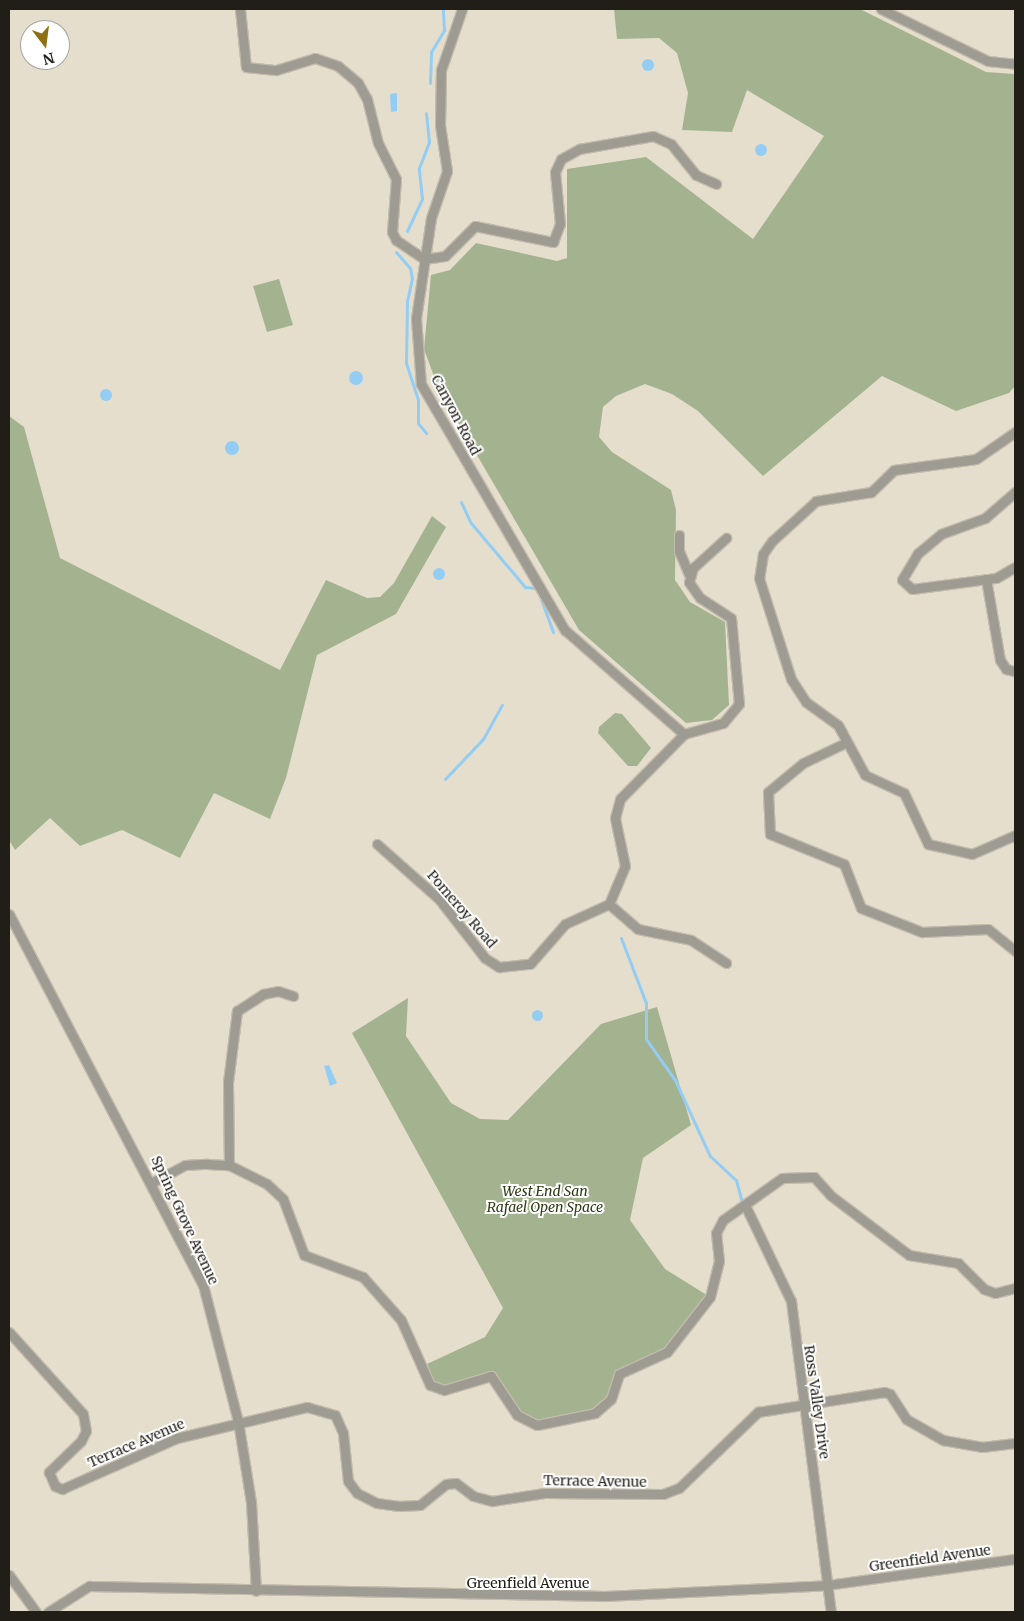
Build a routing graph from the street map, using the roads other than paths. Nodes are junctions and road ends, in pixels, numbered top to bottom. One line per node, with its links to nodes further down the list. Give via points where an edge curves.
1 (240, 9): 6 (street, via 246,67 276,70 315,58 338,66 358,83 367,99 378,143 396,178 392,232)
2 (462, 9): 6 (street, Canyon Road, via 457,32 443,53 440,124 447,171 431,218)
3 (881, 9): 4 (street, via 988,61)
4 (1015, 64)
5 (716, 184): 6 (street, via 696,175 670,144 654,136 579,149 561,159 555,172 560,224 553,242 475,226 445,256)
6 (424, 259): 15 (street, Canyon Road, via 416,318 421,384 446,432 565,630)
7 (1015, 432): 16 (street, via 976,459 894,470 872,492 816,501 763,554 759,578 791,679 806,702 838,725)
8 (1015, 492): 13 (street, via 979,522 942,534 918,553 902,580 912,588)
9 (679, 535): 12 (street, via 679,551)
10 (726, 538): 12 (street)
11 (1015, 566): 13 (street)
12 (689, 574): 15 (street, via 692,591 731,618 740,700 723,723)
13 (986, 579): 14 (street, via 1000,660 1006,669)
14 (1015, 671)
15 (684, 734): 19 (street, via 620,800 615,818 625,866)
16 (846, 743): 17 (street, via 864,775 904,793 928,844 972,854); 21 (street, via 803,762 768,792 765,806 770,834 844,864 861,908 922,932 988,929)
17 (1015, 834)
18 (377, 844): 19 (street, Pomeroy Road, via 439,899 485,958 499,967 530,964 565,924)
19 (609, 904): 22 (street, via 638,929 691,940)
20 (9, 914): 25 (street, Spring Grove Avenue)
21 (1015, 951)
22 (726, 963)
23 (293, 996): 24 (street, via 278,991 262,994 236,1011 228,1082)
24 (229, 1165): 25 (street, via 185,1165); 26 (street, via 267,1184 283,1199 304,1255 362,1277 401,1320 430,1385 444,1390 491,1376 517,1415 537,1425 595,1413 611,1398 625,1369 667,1352 714,1287 718,1227)
25 (153, 1182): 30 (street, Spring Grove Avenue, via 203,1285)
26 (745, 1205): 27 (street, via 782,1178 803,1174 814,1177 830,1195 909,1255 958,1263 984,1289 995,1293); 29 (street, Ross Valley Drive, via 791,1301)
27 (1015, 1288)
28 (9, 1332): 30 (street, Terrace Avenue, via 83,1414 86,1431 81,1441 49,1472 55,1486 62,1489 176,1438)
29 (804, 1403): 30 (street, Terrace Avenue, via 753,1415 679,1488 663,1494 544,1492 492,1501 473,1496 456,1483 410,1506 377,1503 358,1493 348,1481 341,1428 329,1410 307,1406); 31 (street, Terrace Avenue, via 884,1392 890,1394 906,1419 943,1440 982,1446); 34 (street, Ross Valley Drive)
30 (238, 1420): 35 (street, Spring Grove Avenue, via 251,1502)
31 (1015, 1443)
32 (1015, 1559): 34 (street, Greenfield Avenue)
33 (9, 1575): 36 (street)
34 (827, 1586): 35 (street, Greenfield Avenue, via 605,1596); 38 (street, Ross Valley Drive)
35 (256, 1591): 37 (street, Greenfield Avenue, via 89,1586)
36 (36, 1612)
37 (48, 1612)
38 (831, 1612)

